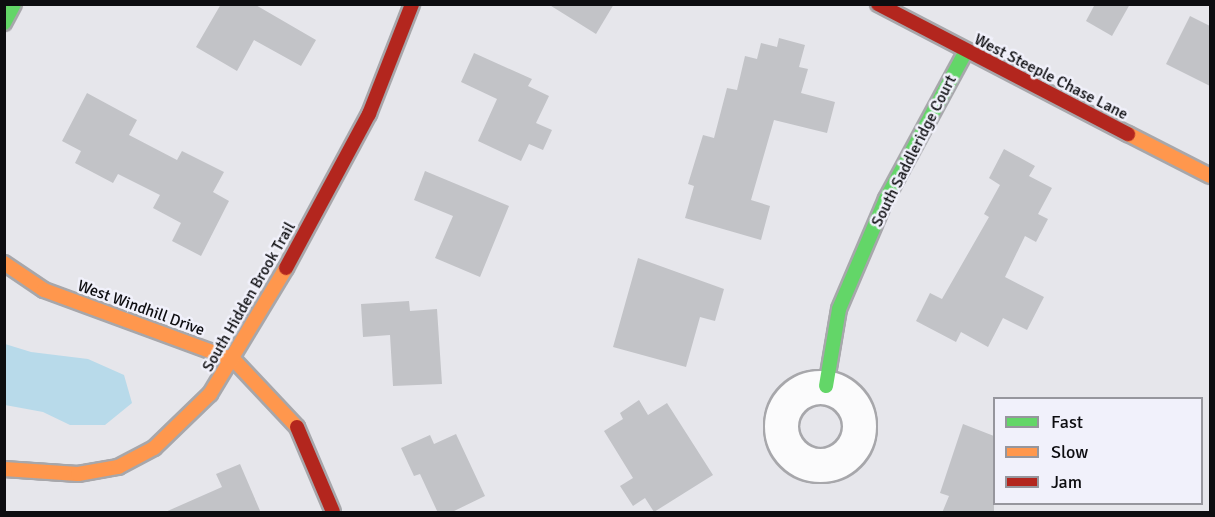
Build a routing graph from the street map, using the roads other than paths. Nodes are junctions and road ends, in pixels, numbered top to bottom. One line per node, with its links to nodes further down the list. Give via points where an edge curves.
1 (14, 4): 4 (street)
2 (412, 4): 8 (street, South Hidden Brook Trail, via 369,114)
3 (878, 4): 5 (street, West Steeple Chase Lane)
4 (4, 23)
5 (965, 53): 6 (street, West Steeple Chase Lane); 9 (street, South Saddleridge Court, via 886,199 839,309)
6 (1210, 176)
7 (4, 263): 8 (street, West Windhill Drive, via 44,290)
8 (234, 360): 10 (street, South Hidden Brook Trail, via 184,423 154,448 118,467 78,474); 11 (street, West Windhill Drive, via 298,429)
9 (826, 386)
10 (4, 469)
11 (333, 513)

